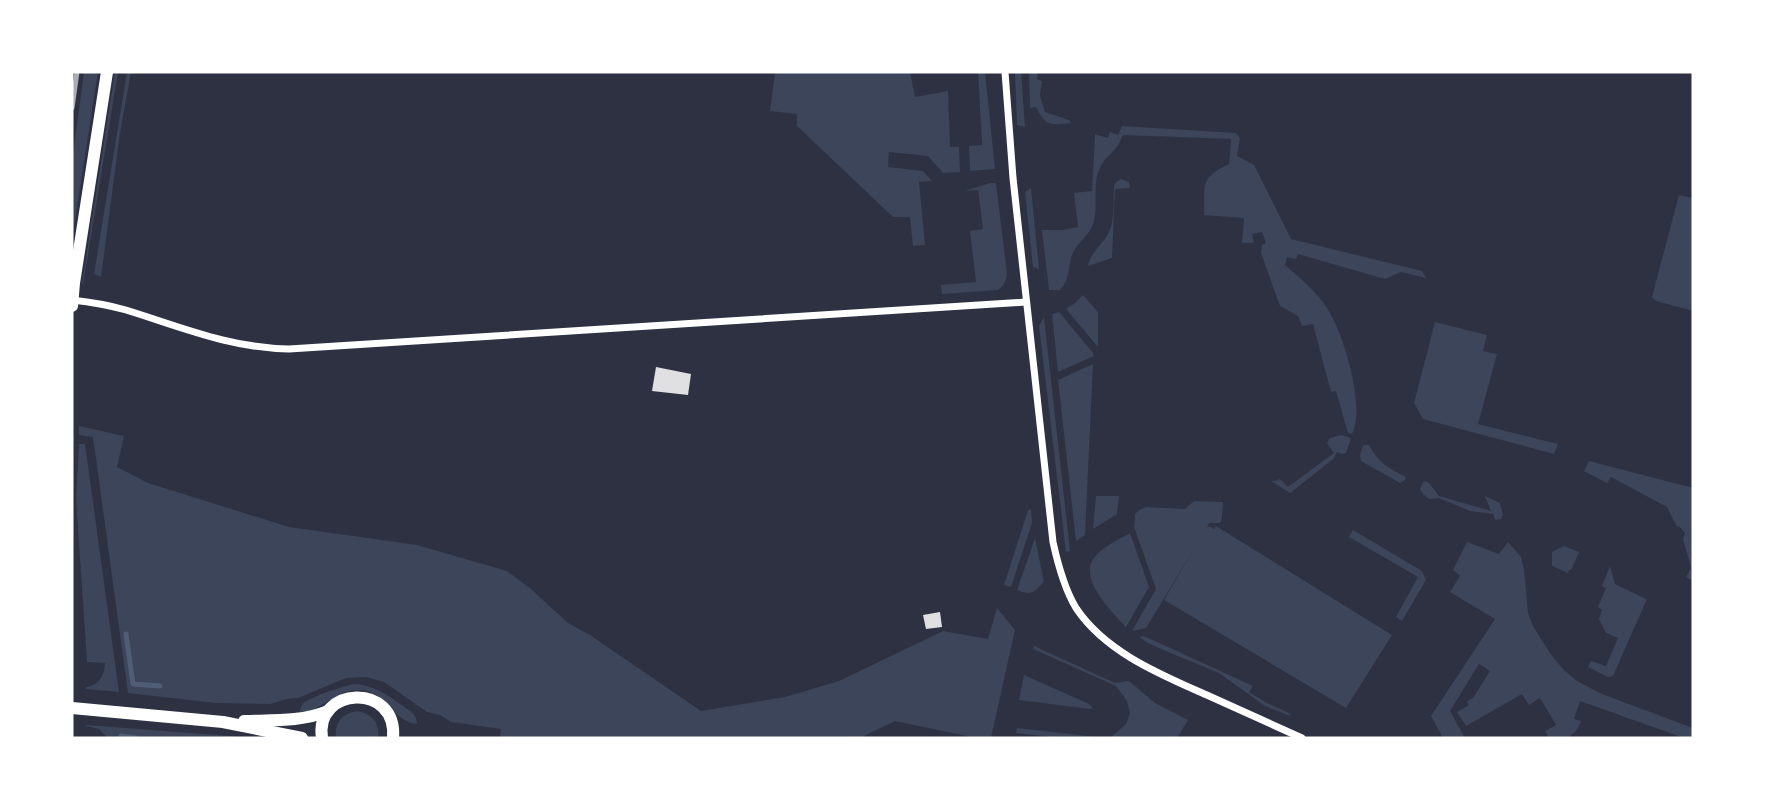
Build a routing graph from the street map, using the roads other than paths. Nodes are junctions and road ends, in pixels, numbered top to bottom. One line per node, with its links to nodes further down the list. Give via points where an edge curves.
1 (107, 72): 3 (street)
2 (1005, 72): 4 (street)
3 (72, 300): 4 (street, via 124,310 226,342 280,349); 5 (street)
4 (1026, 302): 12 (street, via 1053,542 1063,580 1078,611 1103,638 1142,664)
5 (72, 306)
6 (72, 708): 8 (street)
7 (328, 711): 8 (street, via 296,720); 10 (street); 11 (street, via 356,696 377,702 391,718)
8 (223, 722): 9 (street)
9 (302, 738)
10 (322, 738)
11 (393, 738)
12 (1302, 738)

